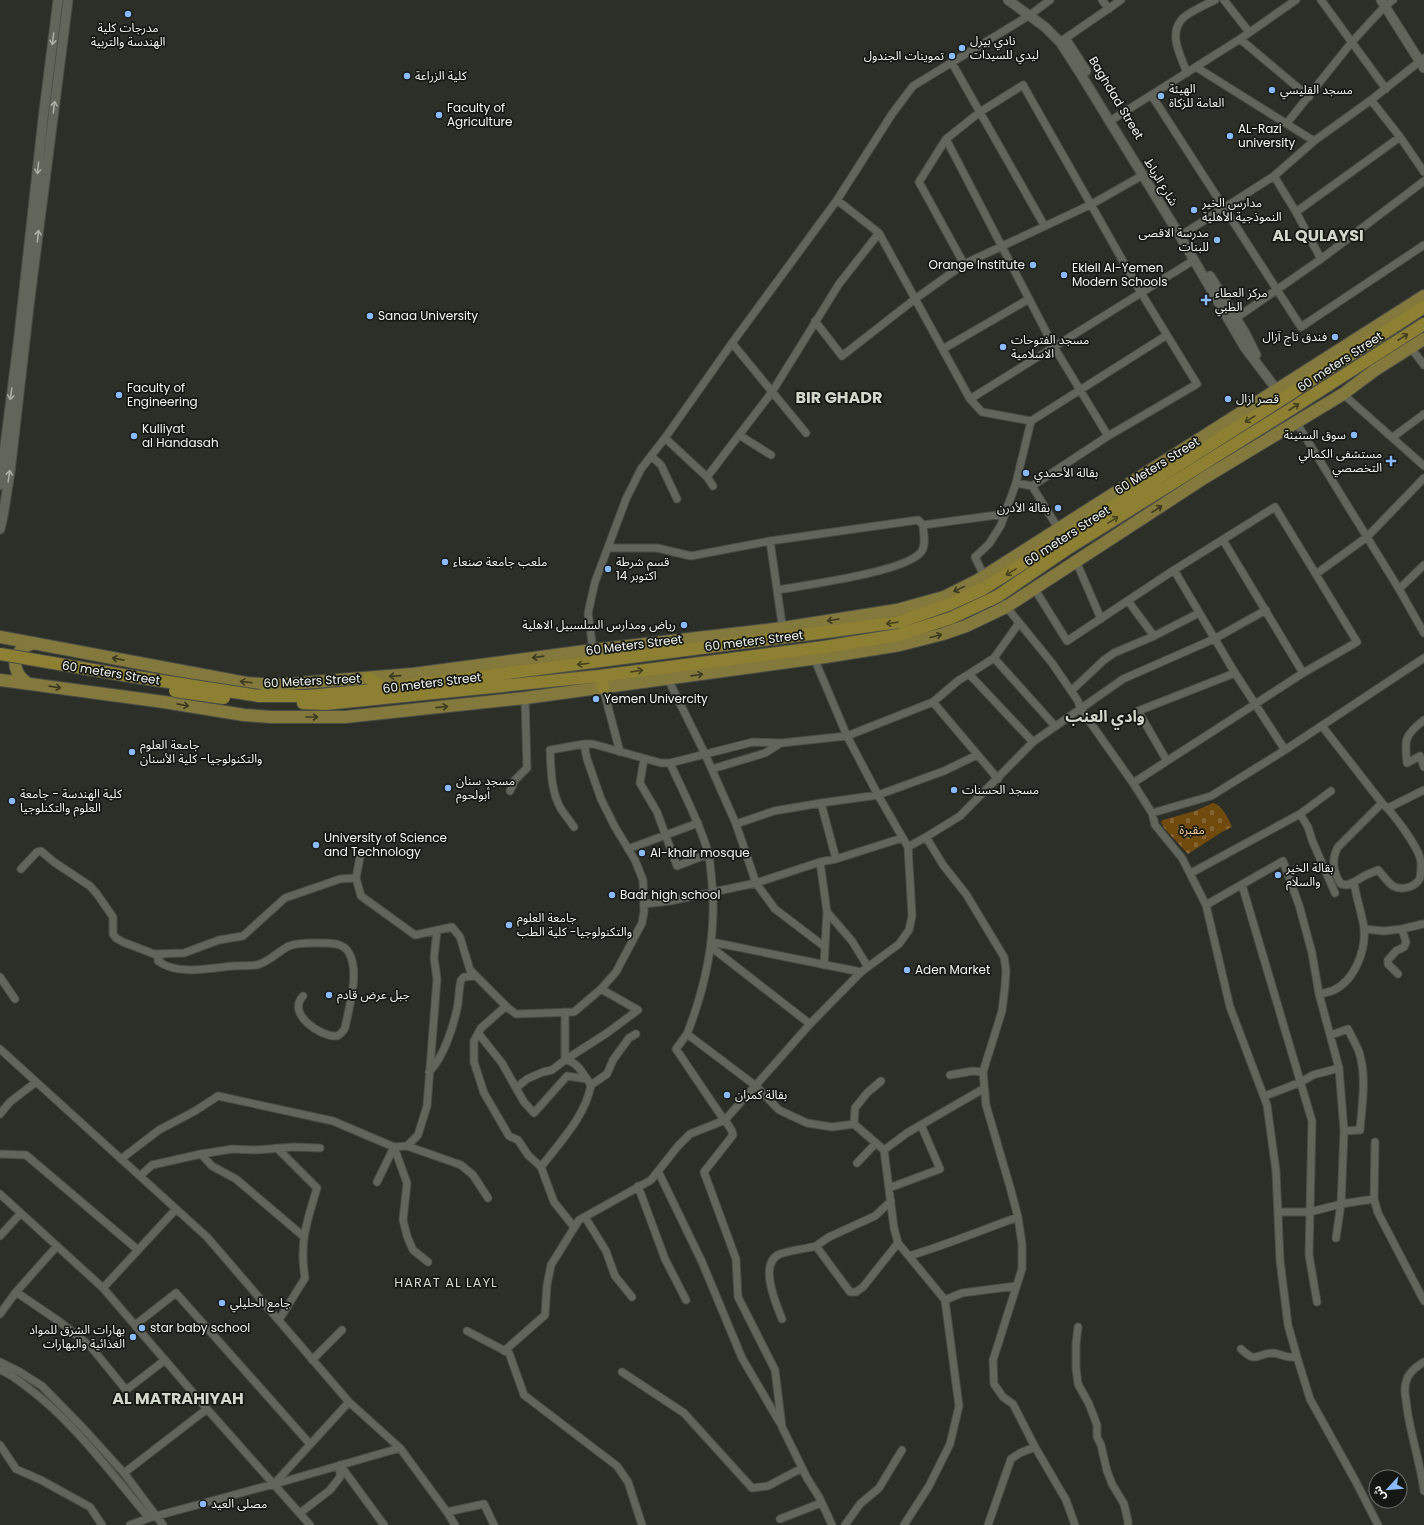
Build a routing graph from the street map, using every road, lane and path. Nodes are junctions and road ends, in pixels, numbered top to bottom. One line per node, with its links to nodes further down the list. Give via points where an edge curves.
1 (58, 0): 51 (street, one-way to 51, via 43,119)
2 (68, 0): 51 (street, one-way to 2)
3 (1008, 0): 15 (street)
4 (1017, 0): 15 (street)
5 (1050, 0): 15 (street)
6 (1102, 0): 14 (street)
7 (1121, 0): 14 (street)
8 (1215, 0): 23 (street, via 1183,18 1176,30 1177,47)
9 (1224, 0): 16 (street)
10 (1296, 0): 16 (street)
11 (1321, 0): 19 (street)
12 (1393, 0): 13 (street)
13 (1383, 3): 19 (street); 20 (street)
14 (1109, 8): 18 (street)
15 (1032, 14): 18 (street, via 1051,25); 21 (street)
16 (1249, 32): 17 (street)
17 (1240, 39): 22 (street); 26 (street)
18 (1062, 40): 29 (street, شارع الرباط)
19 (1351, 43): 24 (street); 26 (street)
20 (1423, 62): 24 (street)
21 (952, 63): 28 (street); 38 (street, via 913,86)
22 (1196, 67): 23 (street); 30 (street)
23 (1187, 72): 25 (street)
24 (1386, 89): 27 (street)
25 (1152, 96): 29 (street); 40 (street)
26 (1309, 97): 30 (street)
27 (1371, 100): 31 (street); 33 (street)
28 (980, 112): 32 (street); 39 (street, via 1023,85); 42 (street)
29 (1112, 120): 35 (street, شارع الرباط); 44 (street, Baghdad Street)
30 (1287, 123): 33 (street)
31 (1400, 137): 34 (street); 41 (street)
32 (946, 139): 46 (street); 49 (street, via 919,182)
33 (1314, 141): 36 (street)
34 (1424, 172)
35 (1143, 175): 39 (street); 44 (street, شارع الرباط)
36 (1274, 176): 40 (street); 41 (street)
37 (1424, 181): 47 (street)
38 (837, 200): 43 (street); 64 (street)
39 (1092, 204): 42 (street); 52 (street)
40 (1225, 208): 44 (street); 50 (street)
41 (1296, 212): 47 (street)
42 (1044, 225): 46 (street)
43 (879, 233): 54 (street); 58 (street, via 839,284)
44 (1182, 235): 48 (street, شارع الرباط); 59 (street, Baghdad Street)
45 (1424, 245): 50 (street, via 1301,327)
46 (1001, 246): 49 (street); 55 (street)
47 (1321, 259): 50 (street)
48 (1194, 260): 52 (street); 59 (street, شارع الرباط)
49 (964, 264): 54 (street)
50 (1278, 290): 59 (street)
51 (27, 292): 56 (street)
52 (1140, 292): 61 (street); 65 (street)
53 (1424, 296): 63 (main road, 60 Meters Street)
54 (915, 299): 58 (street, via 842,356); 67 (street)
55 (1028, 299): 65 (street); 67 (street)
56 (26, 305): 78 (street, one-way to 78); 99 (street, one-way to 56, via 10,472)
57 (1424, 307): 63 (highway, 60 meters Street)
58 (815, 321): 71 (street)
59 (1233, 321): 69 (street, شارع الرباط, via 1246,348)
60 (1424, 324): 87 (highway, 60 meters Street, one-way to 60)
61 (1167, 335): 70 (street); 80 (street, via 1197,384)
62 (1424, 339): 66 (main road, 60 Meters Street)
63 (1365, 340): 69 (main road, 60 Meters Street); 84 (highway, 60 meters Street, one-way to 84)
64 (732, 343): 71 (street); 82 (street)
65 (1054, 347): 70 (street); 73 (street)
66 (1411, 348): 68 (street); 72 (main road, 60 Meters Street)
67 (943, 349): 73 (street)
68 (1424, 365)
69 (1277, 390): 84 (main road, 60 Meters Street)
70 (1080, 391): 75 (street); 80 (street)
71 (772, 392): 77 (street); 79 (street)
72 (1343, 394): 76 (main road, 60 Meters Street); 81 (street)
73 (970, 398): 75 (street, via 982,412)
74 (1424, 414): 81 (street)
75 (1031, 420): 91 (street)
76 (1296, 422): 89 (main road, 60 Meters Street); 100 (street)
77 (806, 433)
78 (3, 435): 92 (street)
79 (739, 435): 83 (street); 88 (street)
80 (1108, 436): 94 (street)
81 (1392, 437): 86 (street)
82 (665, 438): 85 (street); 88 (street)
83 (771, 455)
84 (1184, 455): 98 (main road, 60 Meters Street); 108 (highway, 60 meters Street, one-way to 108)
85 (651, 456): 95 (street, via 661,465); 103 (street, via 641,469 626,499)
86 (1424, 466)
87 (1198, 468): 89 (highway); 112 (highway, 60 meters Street, one-way to 87, via 1067,549)
88 (707, 477): 93 (street)
89 (1204, 478): 104 (main road, 60 Meters Street, one-way to 89)
90 (1424, 478): 100 (street)
91 (1016, 482): 94 (street); 96 (street)
92 (0, 485)
93 (713, 486)
94 (1032, 486): 98 (street)
95 (676, 499)
96 (1004, 514): 97 (street); 108 (street, via 989,544 975,557)
97 (922, 525): 102 (street, via 918,520); 111 (street, via 924,545 921,552 906,562 875,572)
98 (1058, 528): 108 (main road, 60 Meters Street)
99 (0, 529)
100 (1367, 537): 107 (street); 110 (street)
101 (1222, 540): 106 (street); 107 (street, via 1275,507); 115 (street)
102 (770, 541): 103 (street, via 691,556 657,548); 111 (street)
103 (608, 548): 125 (street, via 595,582 588,613)
104 (1076, 561): 109 (main road, 60 Meters Street); 117 (street)
105 (1424, 565): 110 (street)
106 (1174, 570): 113 (street); 116 (street)
107 (1316, 574): 134 (street, via 1357,642)
108 (982, 582): 119 (highway, 60 meters Street, one-way to 119, via 948,604 899,622)
109 (1034, 588): 114 (main road, 60 Meters Street); 117 (street, via 1067,641)
110 (1399, 589): 120 (street)
111 (778, 590): 119 (street)
112 (998, 596): 114 (street); 128 (highway, 60 meters Street, via 951,618 898,635)
113 (1128, 601): 117 (street); 121 (street)
114 (1006, 606): 118 (street); 129 (main road, 60 Meters Street, one-way to 114, via 900,645 943,634 966,626)
115 (1266, 610): 123 (street); 134 (street)
116 (1199, 613): 121 (street); 123 (street)
117 (1101, 619)
118 (1019, 623): 130 (street); 144 (street)
119 (783, 633): 127 (highway, 60 meters Street)
120 (1424, 633)
121 (1154, 636): 144 (street, via 1114,653)
122 (0, 637): 124 (main road, 60 Meters Street)
123 (1214, 639): 133 (street); 149 (street, via 1123,680)
124 (34, 643): 137 (main road, 60 Meters Street, one-way to 124, via 276,685 246,683); 140 (main road, via 23,648 16,657 15,663)
125 (593, 650): 127 (main road, 60 Meters Street); 137 (main road, 60 Meters Street, one-way to 137)
126 (0, 654): 146 (highway, 60 meters Street, bridge)
127 (606, 655): 143 (highway, 60 meters Street, one-way to 143)
128 (781, 657): 129 (main road, 60 Meters Street); 136 (highway, 60 meters Street, one-way to 128); 138 (main road, 60 Meters Street, one-way to 128)
129 (814, 658): 153 (street)
130 (994, 658): 135 (street); 151 (street)
131 (1424, 658): 152 (street)
132 (0, 660): 146 (highway, 60 meters Street, bridge, via 201,696)
133 (1235, 673): 148 (street); 162 (street, via 1138,711)
134 (1303, 673): 148 (street)
135 (969, 674): 147 (street); 154 (street)
136 (599, 676): 142 (highway); 146 (highway, 60 meters Street, via 325,704)
137 (369, 678): 143 (highway)
138 (668, 679): 142 (main road, 60 Meters Street); 159 (street)
139 (0, 680): 140 (main road, 60 Meters Street)
140 (21, 682): 141 (main road); 145 (main road, 60 Meters Street, one-way to 145, via 272,717 345,717)
141 (0, 685)
142 (603, 688): 145 (main road, 60 Meters Street); 158 (street)
143 (384, 689): 146 (highway, 60 meters Street)
144 (1071, 691): 149 (street)
145 (525, 698): 170 (street, via 527,768 515,780)
146 (258, 699)
147 (933, 702): 153 (street); 160 (street)
148 (1255, 705): 157 (street); 162 (street)
149 (1080, 708): 151 (street); 167 (street)
150 (1424, 720): 164 (street, via 1409,734 1405,744 1407,763 1420,756)
151 (1055, 726): 154 (street)
152 (1322, 726): 157 (street); 173 (street)
153 (847, 736): 155 (street); 171 (street)
154 (1033, 742): 166 (street)
155 (781, 743): 159 (street, via 752,742); 165 (street, via 765,754)
156 (584, 744): 158 (street); 179 (street, via 550,750 556,798); 184 (street, via 601,799)
157 (1285, 750): 175 (street, via 1211,796)
158 (620, 752): 161 (street)
159 (705, 754): 163 (street); 165 (street)
160 (977, 755): 166 (street); 171 (street, via 944,771)
161 (644, 759): 163 (street); 180 (street, via 640,783 657,812)
162 (1167, 760): 167 (street)
163 (670, 763): 177 (street)
164 (1424, 767)
165 (712, 769): 178 (street)
166 (998, 778): 181 (street, via 960,816)
167 (1133, 783): 175 (street)
168 (1331, 790): 176 (street)
169 (1424, 790): 174 (street)
170 (510, 791)
171 (878, 795): 172 (street); 182 (street)
172 (821, 803): 178 (street, via 774,811); 187 (street)
173 (1382, 803): 174 (street); 192 (street, via 1333,855 1337,879 1341,884)
174 (1388, 808): 192 (street, via 1410,838 1421,861 1420,877 1415,884 1401,888 1393,886 1378,870)
175 (1152, 813): 190 (street, via 1155,826)
176 (1300, 814): 190 (street); 196 (street, via 1308,827)
177 (698, 823): 180 (street); 185 (street)
178 (736, 824): 193 (street)
179 (574, 827)
180 (666, 836): 184 (street); 185 (street, via 677,866)
181 (926, 837): 183 (street); 228 (street, via 943,865 966,894 1004,957 1006,970 1002,1011)
182 (902, 838): 183 (street); 187 (street)
183 (908, 847): 208 (street, via 912,916 909,930 899,944)
184 (628, 849): 197 (street, via 643,880)
185 (708, 854): 195 (street)
186 (360, 857): 191 (street)
187 (836, 859): 188 (street)
188 (820, 862): 193 (street); 199 (street)
189 (21, 868): 206 (street, via 41,851 90,886 97,894 113,917 113,934 116,938)
190 (1191, 873): 198 (street)
191 (356, 878): 203 (street, via 361,896 415,935); 206 (street, via 340,879 285,898 243,936 219,940 184,953)
192 (1354, 882): 201 (street)
193 (756, 884): 195 (street); 205 (street, via 775,909)
194 (1242, 885): 198 (street); 214 (street, via 1283,861 1299,905 1312,953); 233 (street)
195 (714, 893): 197 (street); 204 (street)
196 (1335, 893)
197 (644, 904): 213 (street, via 642,923 616,972)
198 (1206, 905): 237 (street, via 1230,1007)
199 (827, 912): 205 (street); 208 (street, via 852,941)
200 (1423, 924): 202 (street)
201 (1364, 929): 202 (street); 214 (street, via 1364,946 1359,961 1350,975 1335,989)
202 (1402, 929): 210 (street, via 1406,942 1404,947 1388,960 1388,964)
203 (437, 930): 211 (street, via 452,927 460,937 470,970); 227 (street, via 434,958 437,979)
204 (712, 944): 207 (street); 219 (street); 222 (street, via 697,1008)
205 (825, 947): 207 (street)
206 (162, 955): 215 (street, via 157,958 164,965 181,969 204,969 258,964 289,946 298,944 332,943 346,949 351,958 354,978 342,1033 336,1036 319,1031 305,1020 297,1007)
207 (824, 965): 209 (street)
208 (868, 967): 209 (street)
209 (861, 972): 219 (street)
210 (1398, 974)
211 (476, 976): 217 (street); 227 (street, via 464,977 461,980 458,1004 446,1045 439,1061)
212 (0, 977): 216 (street)
213 (601, 989): 218 (street, via 574,1012); 225 (street, via 638,1010)
214 (1319, 994): 223 (street)
215 (303, 996)
216 (15, 999)
217 (506, 1006): 218 (street, via 516,1014); 220 (street)
218 (565, 1012): 225 (street)
219 (810, 1024): 234 (street)
220 (478, 1033): 235 (street, via 502,1063); 254 (street, via 474,1041 474,1062 484,1093 509,1136 518,1140 528,1155)
221 (636, 1034): 232 (street, via 629,1038 613,1060 607,1074)
222 (687, 1034): 234 (street); 239 (street, via 676,1049)
223 (1331, 1035): 226 (street); 242 (street, via 1348,1029 1359,1052 1362,1071 1360,1130)
224 (0, 1049): 231 (street)
225 (565, 1060): 232 (street, via 570,1060 580,1069); 235 (street, via 552,1070 527,1079)
226 (1339, 1068): 233 (street, via 1313,1075); 242 (street)
227 (429, 1072): 245 (street, via 427,1106 418,1135)
228 (983, 1072): 229 (street, via 973,1070); 236 (street)
229 (950, 1075)
230 (881, 1081): 240 (street, via 855,1108)
231 (36, 1082): 238 (street, via 10,1102); 252 (street)
232 (589, 1082): 235 (street, via 566,1076 534,1113); 254 (street, via 589,1093 582,1112)
233 (1301, 1082): 237 (street); 267 (street, via 1312,1121)
234 (756, 1086): 239 (street); 240 (street, via 779,1110 807,1123 832,1127)
235 (516, 1088)
236 (983, 1089): 241 (street); 270 (street)
237 (1265, 1096): 266 (street, via 1276,1171)
238 (0, 1114)
239 (724, 1120): 255 (street, via 690,1134); 309 (street, via 733,1135 704,1172 736,1259 738,1297 775,1370)
240 (854, 1124): 244 (street)
241 (921, 1124): 249 (street); 259 (street, via 940,1169)
242 (1344, 1131): 264 (street)
243 (1375, 1142): 262 (street)
244 (876, 1143): 249 (street); 253 (street)
245 (407, 1146): 246 (street); 261 (street, via 461,1165 473,1175)
246 (394, 1147): 252 (street, via 333,1121 218,1096 159,1130); 257 (street); 280 (street, via 407,1183 404,1220 407,1236 413,1250)
247 (277, 1148): 248 (street); 251 (street, via 232,1149); 273 (street, via 317,1188)
248 (320, 1148)
249 (884, 1150): 259 (street)
250 (0, 1154): 278 (street, via 26,1155)
251 (201, 1154): 256 (street, via 152,1165); 273 (street, via 212,1166 236,1179)
252 (121, 1159): 256 (street)
253 (857, 1163)
254 (541, 1167): 271 (street, via 554,1202)
255 (658, 1171): 258 (street, via 651,1180); 309 (street, via 702,1262 742,1358)
256 (140, 1176): 265 (street)
257 (377, 1182)
258 (638, 1186): 269 (street); 285 (street, via 665,1259)
259 (889, 1188): 263 (street)
260 (0, 1194): 268 (street)
261 (488, 1198)
262 (1374, 1199): 264 (street); 287 (street, via 1378,1213)
263 (890, 1201): 275 (street); 277 (street, via 875,1216 829,1237)
264 (1341, 1204): 267 (street); 274 (street)
265 (176, 1209): 278 (street); 291 (street, via 208,1237)
266 (1278, 1212): 267 (street); 298 (street, via 1280,1260 1288,1325)
267 (1310, 1212): 288 (street, via 1309,1255)
268 (21, 1213): 272 (street); 276 (street)
269 (585, 1217): 271 (street); 284 (street, via 606,1251 615,1276)
270 (1018, 1217): 279 (street); 281 (street, via 1022,1269)
271 (574, 1227): 297 (street, via 550,1266 545,1315)
272 (0, 1236)
273 (303, 1236): 291 (street, via 302,1260 305,1278)
274 (1336, 1238)
275 (898, 1243): 277 (street, via 863,1287 856,1292 850,1292); 279 (street)
276 (57, 1246): 282 (street); 283 (street)
277 (816, 1246): 290 (street, via 779,1254 773,1259 769,1269 773,1298)
278 (138, 1250): 282 (street)
279 (909, 1256): 286 (street)
280 (428, 1262)
281 (1016, 1286): 286 (street, via 962,1293); 312 (street, via 993,1360 994,1384 1003,1397 1013,1404)
282 (103, 1288): 292 (street)
283 (16, 1292): 289 (street); 299 (street, via 91,1347 126,1390)
284 (632, 1297)
285 (686, 1300)
286 (945, 1300): 336 (street, via 959,1406 950,1444 929,1486)
287 (1424, 1300)
288 (1317, 1302)
289 (0, 1314)
290 (782, 1319)
291 (279, 1320): 300 (street)
292 (135, 1325): 299 (street); 310 (street, via 176,1293)
293 (1078, 1327): 339 (street, via 1078,1384 1097,1425 1097,1437 1107,1471 1124,1504)
294 (342, 1330): 300 (street)
295 (467, 1331): 297 (street)
296 (1241, 1348): 298 (street, via 1256,1358 1271,1353 1289,1358)
297 (504, 1351): 333 (street, via 509,1353 524,1395 617,1466 628,1482)
298 (1297, 1357): 340 (street, via 1310,1399)
299 (165, 1360): 308 (street)
300 (312, 1360): 307 (street)
301 (0, 1362): 305 (street)
302 (1424, 1362): 319 (street, via 1410,1374 1405,1393 1407,1416)
303 (0, 1370): 306 (street)
304 (622, 1372): 316 (street, via 684,1413 752,1488 768,1486)
305 (28, 1377): 306 (street); 317 (street, via 42,1386)
306 (22, 1384): 324 (street, via 62,1417)
307 (349, 1402): 310 (street); 313 (street)
308 (206, 1409): 317 (street); 318 (street)
309 (782, 1427): 316 (street)
310 (310, 1444): 318 (street)
311 (0, 1445): 326 (street, via 16,1469 90,1507)
312 (1035, 1447): 337 (street, via 1011,1459); 338 (street, via 1066,1500)
313 (400, 1448): 315 (street); 321 (street)
314 (902, 1450): 335 (street, via 879,1488 860,1504)
315 (340, 1465): 318 (street); 322 (street, via 340,1477 330,1490); 330 (street)
316 (802, 1468): 320 (street)
317 (124, 1473): 323 (street)
318 (274, 1484): 322 (street); 323 (street)
319 (1424, 1491)
320 (821, 1503): 325 (street); 334 (street)
321 (447, 1512): 331 (street); 332 (street, via 484,1504)
322 (300, 1513): 329 (street)
323 (157, 1516): 324 (street); 328 (street)
324 (149, 1518): 327 (street)
325 (780, 1519)
326 (102, 1525)
327 (130, 1525)
328 (163, 1525)
329 (310, 1525)
330 (384, 1525)
331 (455, 1525)
332 (494, 1525)
333 (642, 1525)
334 (832, 1525)
335 (845, 1525)
336 (904, 1525)
337 (988, 1525)
338 (1075, 1525)
339 (1128, 1525)
340 (1378, 1525)

